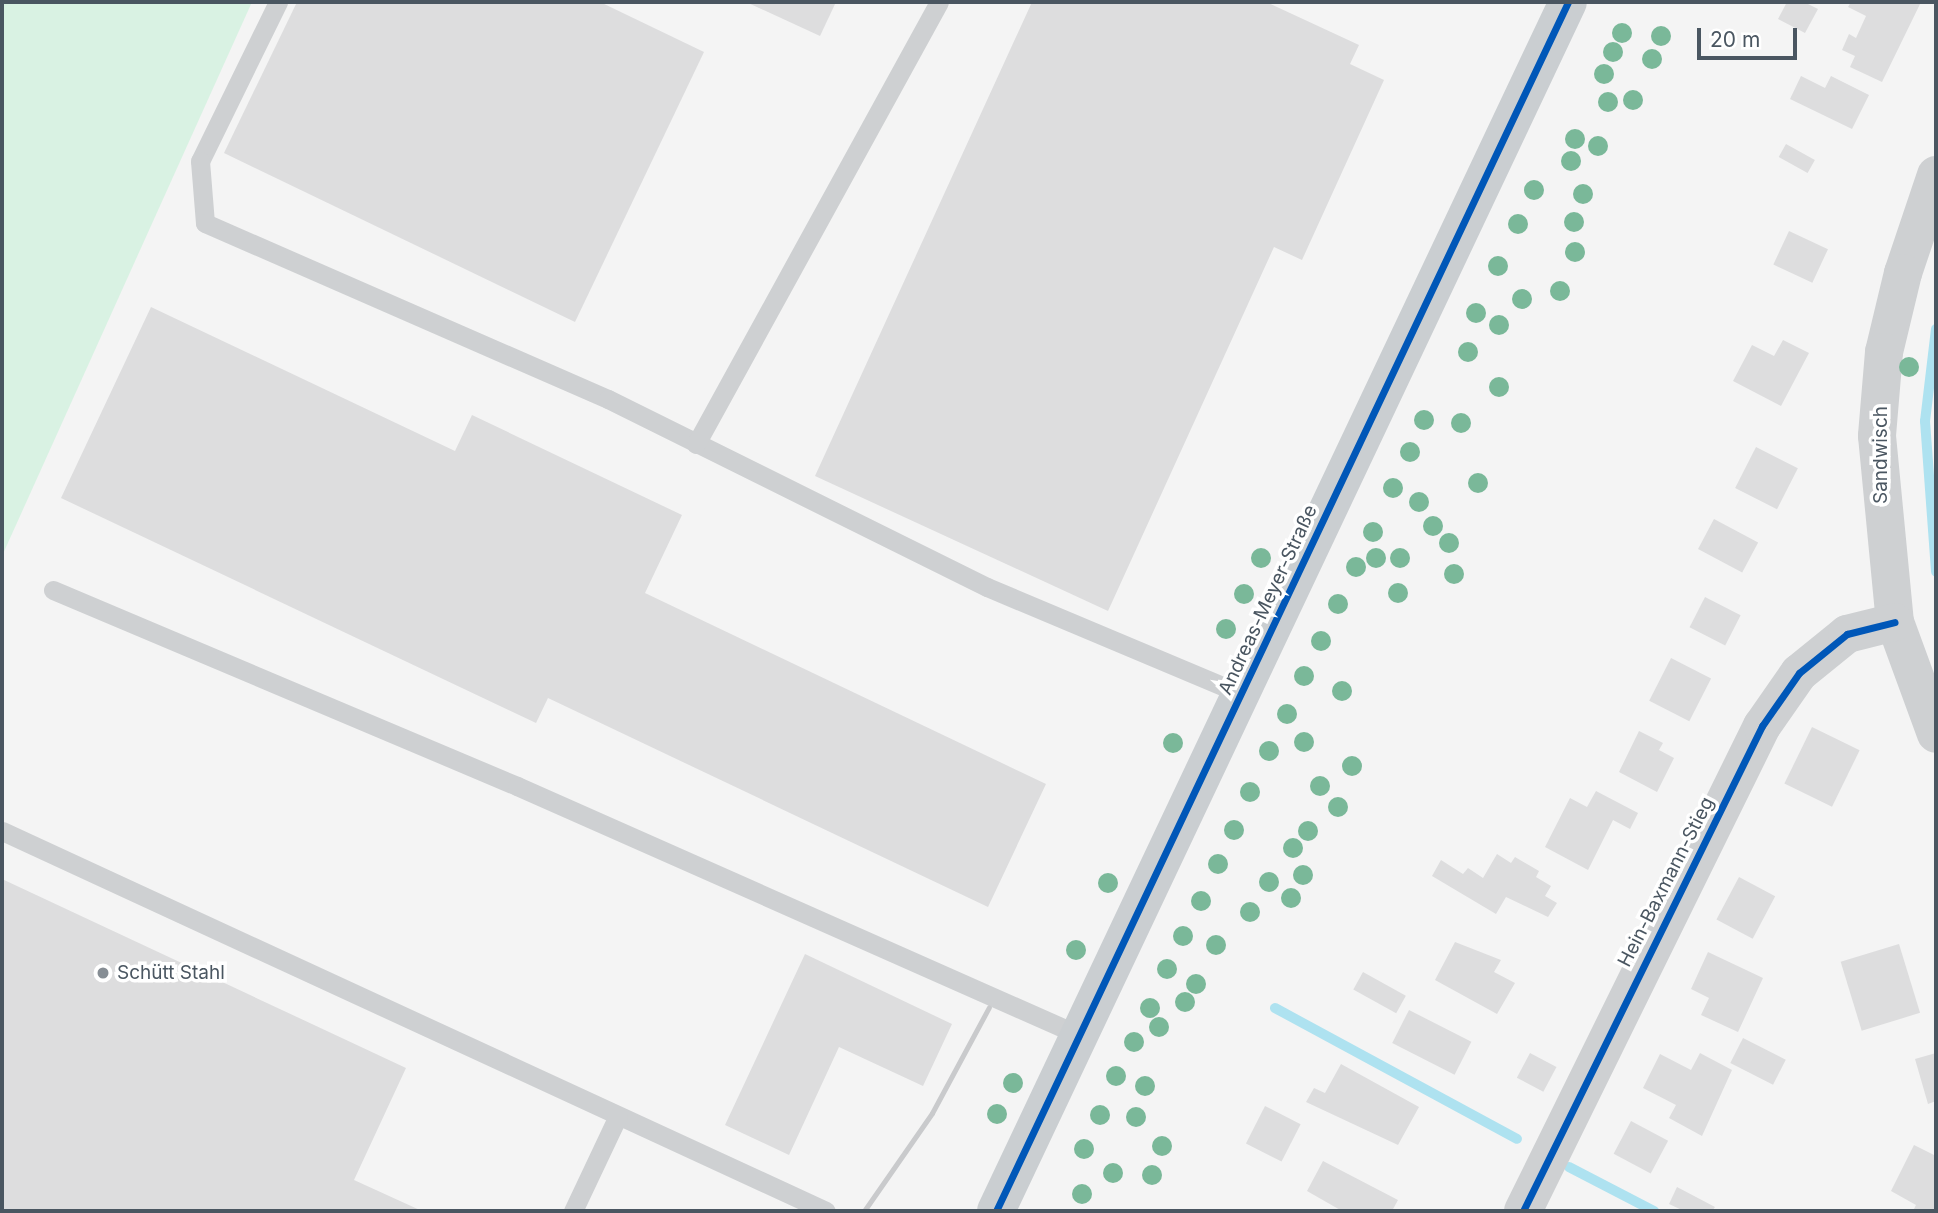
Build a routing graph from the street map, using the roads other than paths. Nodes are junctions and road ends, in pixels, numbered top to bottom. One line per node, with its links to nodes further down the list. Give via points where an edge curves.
1 (278, 2): 5 (lane, via 200,161 205,223 608,399)
2 (939, 2): 5 (lane)
3 (1568, 2): 8 (main road, Andreas-Meyer-Straße)
4 (1936, 175): 7 (street, Sandwisch, via 1903,273 1884,352 1877,436)
5 (696, 444): 8 (lane, via 987,587)
6 (53, 590): 11 (lane, via 517,786)
7 (1895, 622): 9 (street, Sandwisch); 16 (street, Hein-Baxmann-Stieg, via 1847,634 1799,673 1762,726)
8 (1241, 694): 11 (main road, Andreas-Meyer-Straße)
9 (1936, 734)
10 (2, 831): 12 (lane)
11 (1079, 1035): 15 (main road, Andreas-Meyer-Straße)
12 (618, 1116): 13 (lane); 14 (lane)
13 (573, 1211)
14 (826, 1211)
15 (996, 1211)
16 (1523, 1211)

